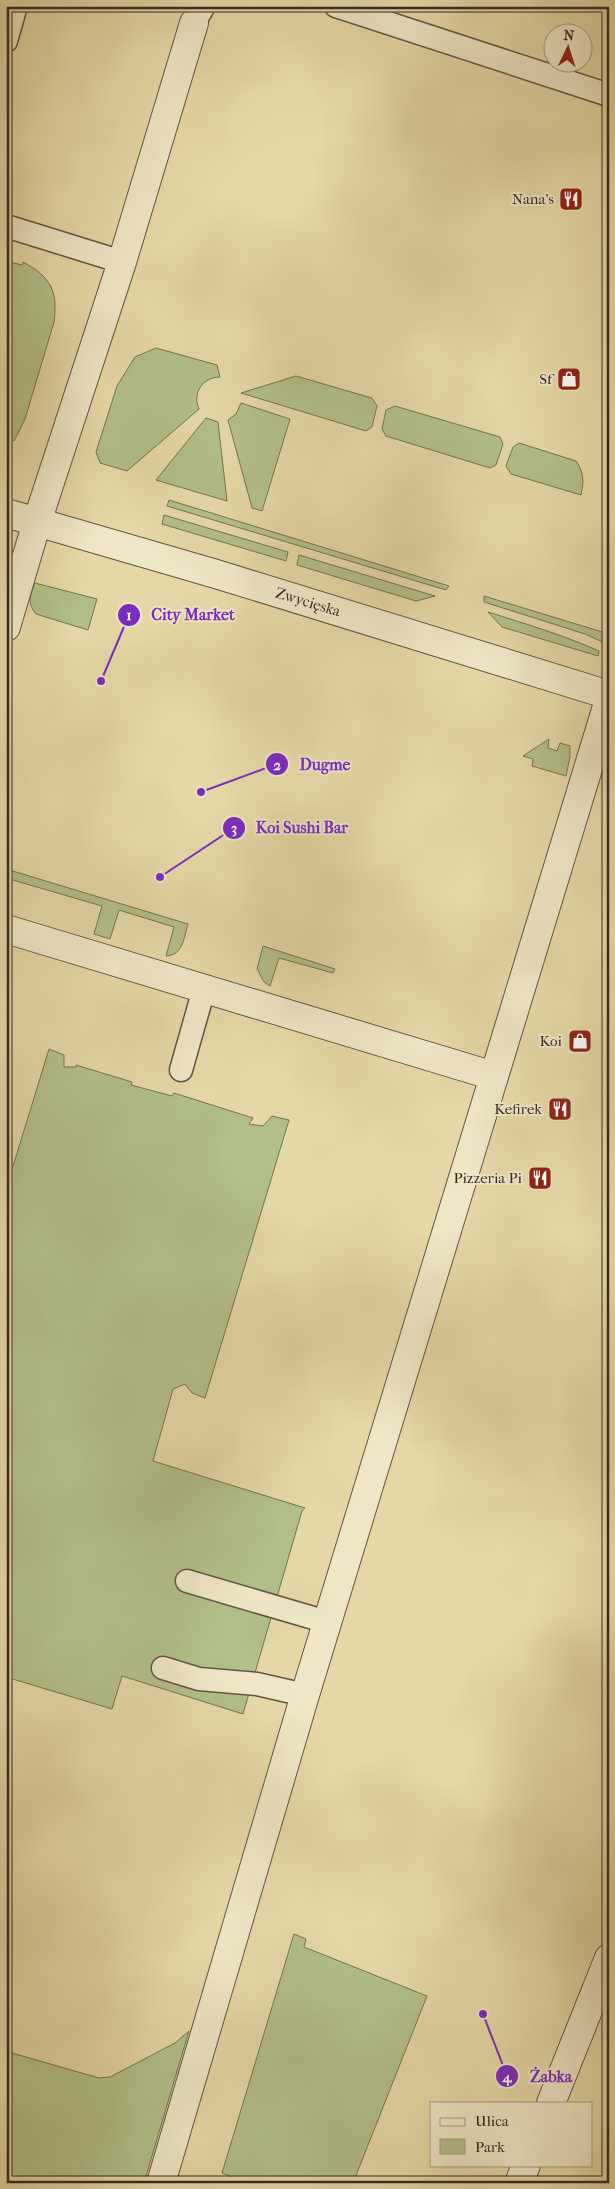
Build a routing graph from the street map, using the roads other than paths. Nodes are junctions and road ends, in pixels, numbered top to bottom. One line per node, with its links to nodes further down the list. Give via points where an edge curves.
1 (16, 6): 4 (lane)
2 (336, 6): 5 (lane)
3 (199, 15): 7 (street)
4 (6, 41)
5 (609, 95)
6 (6, 226): 7 (lane)
7 (122, 262): 9 (street)
8 (6, 513): 9 (street, Zwycięska)
9 (37, 522): 10 (street); 11 (street, Zwycięska)
10 (6, 627)
11 (609, 695)
12 (609, 700): 16 (street)
13 (6, 929): 14 (street)
14 (204, 989): 15 (lane); 16 (street)
15 (181, 1070)
16 (494, 1076): 18 (street)
17 (187, 1582): 18 (lane)
18 (327, 1622): 20 (street)
19 (163, 1668): 20 (lane, via 199,1678 257,1684)
20 (305, 1695): 24 (street)
21 (606, 1971): 22 (street)
22 (551, 2102)
23 (526, 2166): 25 (street)
24 (161, 2183)
25 (519, 2183)

